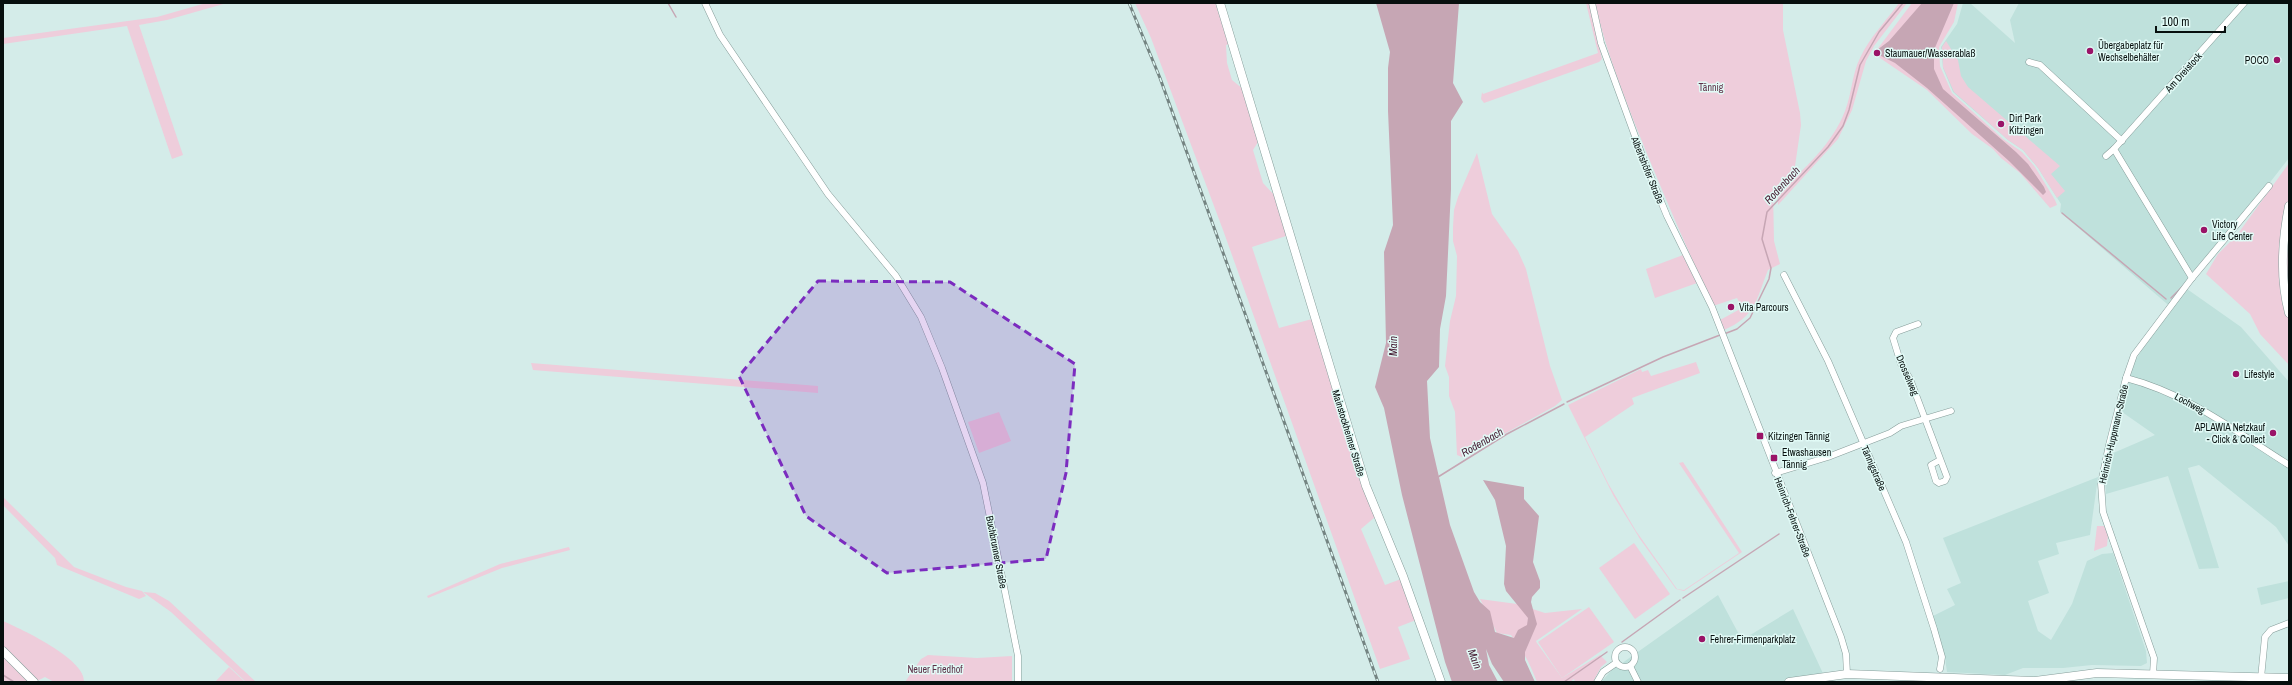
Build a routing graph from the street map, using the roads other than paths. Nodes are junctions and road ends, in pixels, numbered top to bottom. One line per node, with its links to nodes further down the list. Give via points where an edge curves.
1 (705, 3): 35 (street, Buchbrunner Straße, via 720,35 828,194 896,276 911,299 933,343 978,465 987,500 1018,656)
2 (1220, 3): 36 (main road, Mainstockheimer Straße, via 1366,486 1403,576)
3 (1592, 3): 15 (street, Albertshöfer Straße, via 1603,49 1643,158)
4 (2244, 3): 6 (street, Am Dreistock)
5 (2029, 62): 6 (street, via 2040,65)
6 (2122, 140): 7 (street, Am Dreistock)
7 (2114, 149): 8 (street, Am Dreistock); 12 (street)
8 (2106, 156)
9 (2269, 186): 12 (street, Heinrich-Huppmann-Straße)
10 (2289, 206): 13 (main road, via 2284,247 2284,291)
11 (1784, 275): 19 (street, Tännigstraße, via 1828,360)
12 (2192, 278): 16 (street, Heinrich-Huppmann-Straße, via 2134,355)
13 (2289, 313)
14 (1918, 324): 18 (street, Drosselweg, via 1893,335 1901,364 1910,379)
15 (1724, 339): 22 (street, Heinrich-Fehrer-Straße)
16 (2126, 378): 21 (street, Lochweg, via 2163,389 2198,405); 29 (street, Heinrich-Huppmann-Straße, via 2104,470 2101,495 2103,512 2154,658)
17 (1951, 411): 18 (street, via 1930,419)
18 (1925, 418): 19 (street); 20 (street)
19 (1863, 442): 22 (street, via 1828,458); 27 (street, Tännigstraße, via 1922,585 1942,657)
20 (1940, 460)
21 (2289, 464)
22 (1775, 473): 28 (street, Heinrich-Fehrer-Straße, via 1844,648)
23 (2289, 623): 30 (street, via 2271,630 2265,637)
24 (3, 651): 33 (main road)
25 (1616, 662): 26 (street, via 1621,667); 26 (street, via 1616,653 1620,648 1626,647 1635,656); 37 (street, via 1603,672)
26 (1630, 666): 38 (street)
27 (1940, 669)
28 (1847, 674): 32 (main road); 39 (main road)
29 (2153, 674): 30 (main road); 34 (main road, via 2097,673)
30 (2261, 678): 31 (main road)
31 (2289, 678)
32 (1890, 679): 34 (main road)
33 (33, 681)
34 (2024, 681)
35 (1018, 682)
36 (1441, 682)
37 (1597, 682)
38 (1638, 682)
39 (1789, 682)

